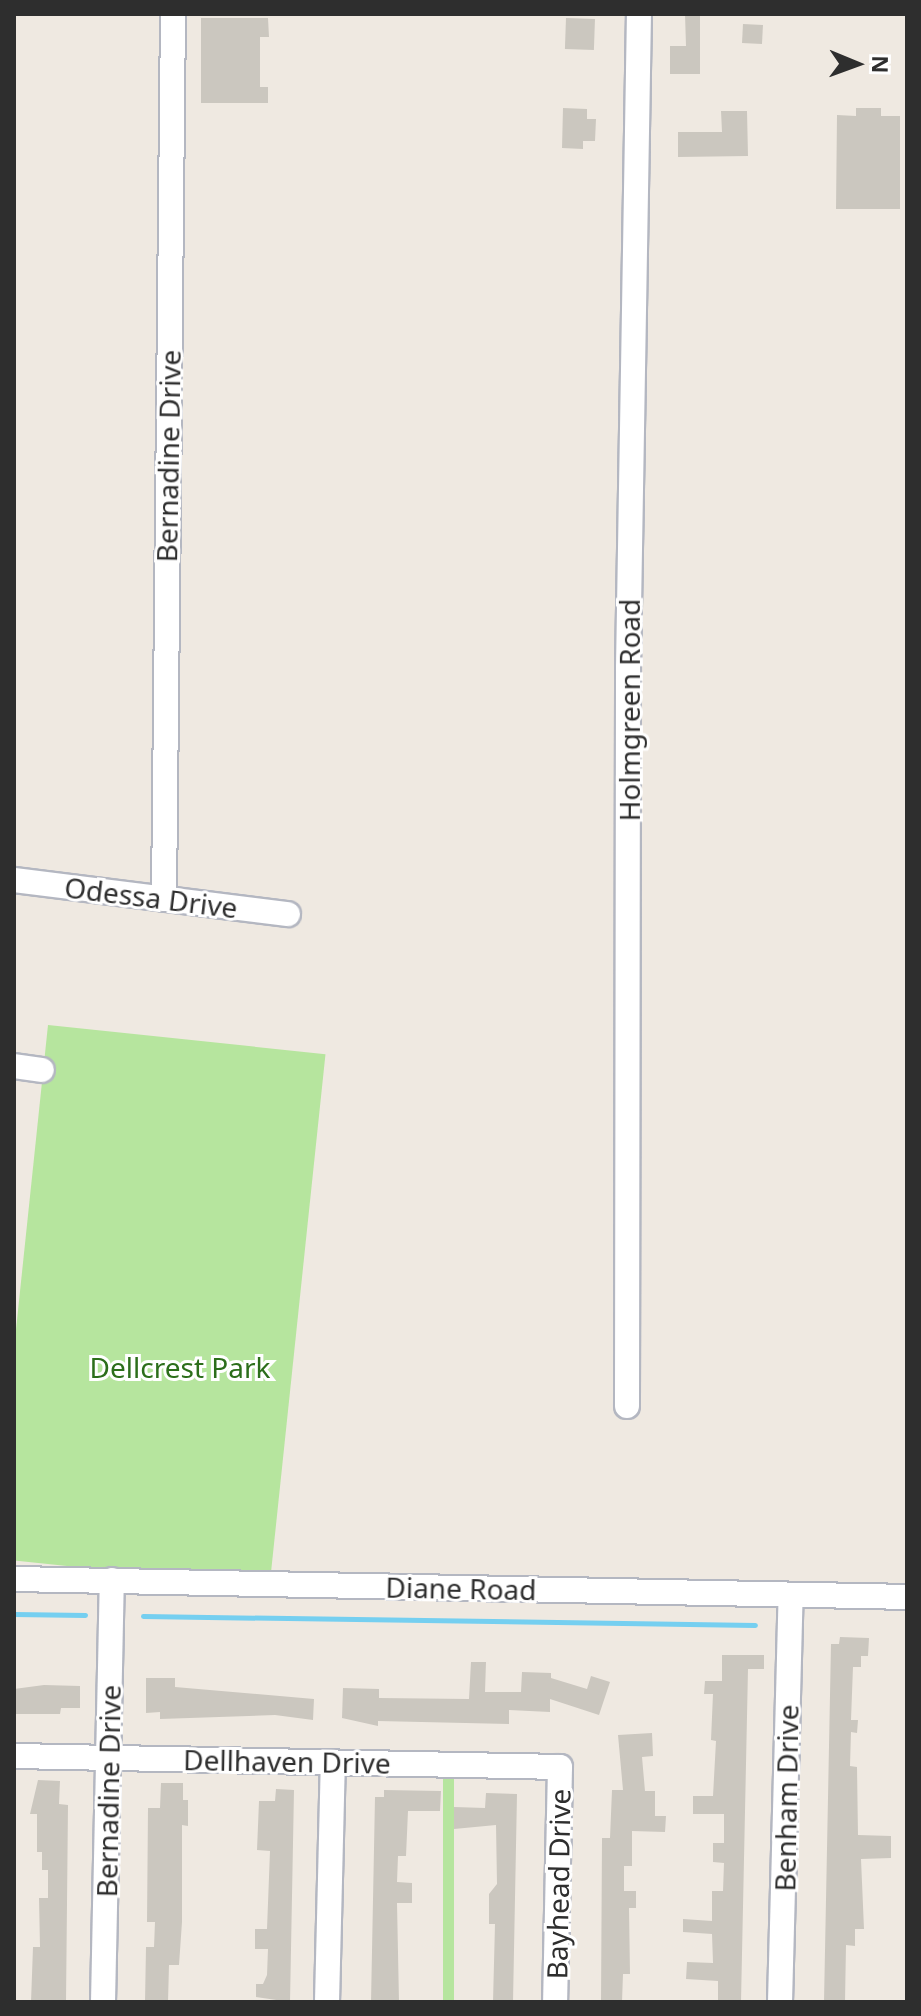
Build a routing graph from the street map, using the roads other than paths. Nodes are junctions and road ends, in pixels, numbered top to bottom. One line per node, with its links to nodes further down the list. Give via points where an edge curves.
1 (173, 14): 4 (street, Bernadine Drive)
2 (639, 14): 8 (street, Holmgreen Road, via 628,668)
3 (14, 880): 4 (street, Odessa Drive)
4 (164, 899): 5 (street, Odessa Drive)
5 (288, 914)
6 (14, 1066): 7 (street)
7 (42, 1070)
8 (627, 1406)
9 (14, 1579): 10 (street, Diane Road)
10 (112, 1580): 11 (street, Diane Road); 14 (street, Bernadine Drive)
11 (791, 1595): 12 (street, Diane Road); 20 (street, Benham Drive)
12 (907, 1597)
13 (14, 1756): 14 (street, Dellhaven Drive)
14 (109, 1758): 15 (street, Dellhaven Drive); 17 (street, Bernadine Drive)
15 (333, 1763): 16 (street, Dellhaven Drive); 18 (street)
16 (560, 1767): 19 (street, Bayhead Drive)
17 (103, 2002)
18 (327, 2002)
19 (555, 2002)
20 (780, 2002)

